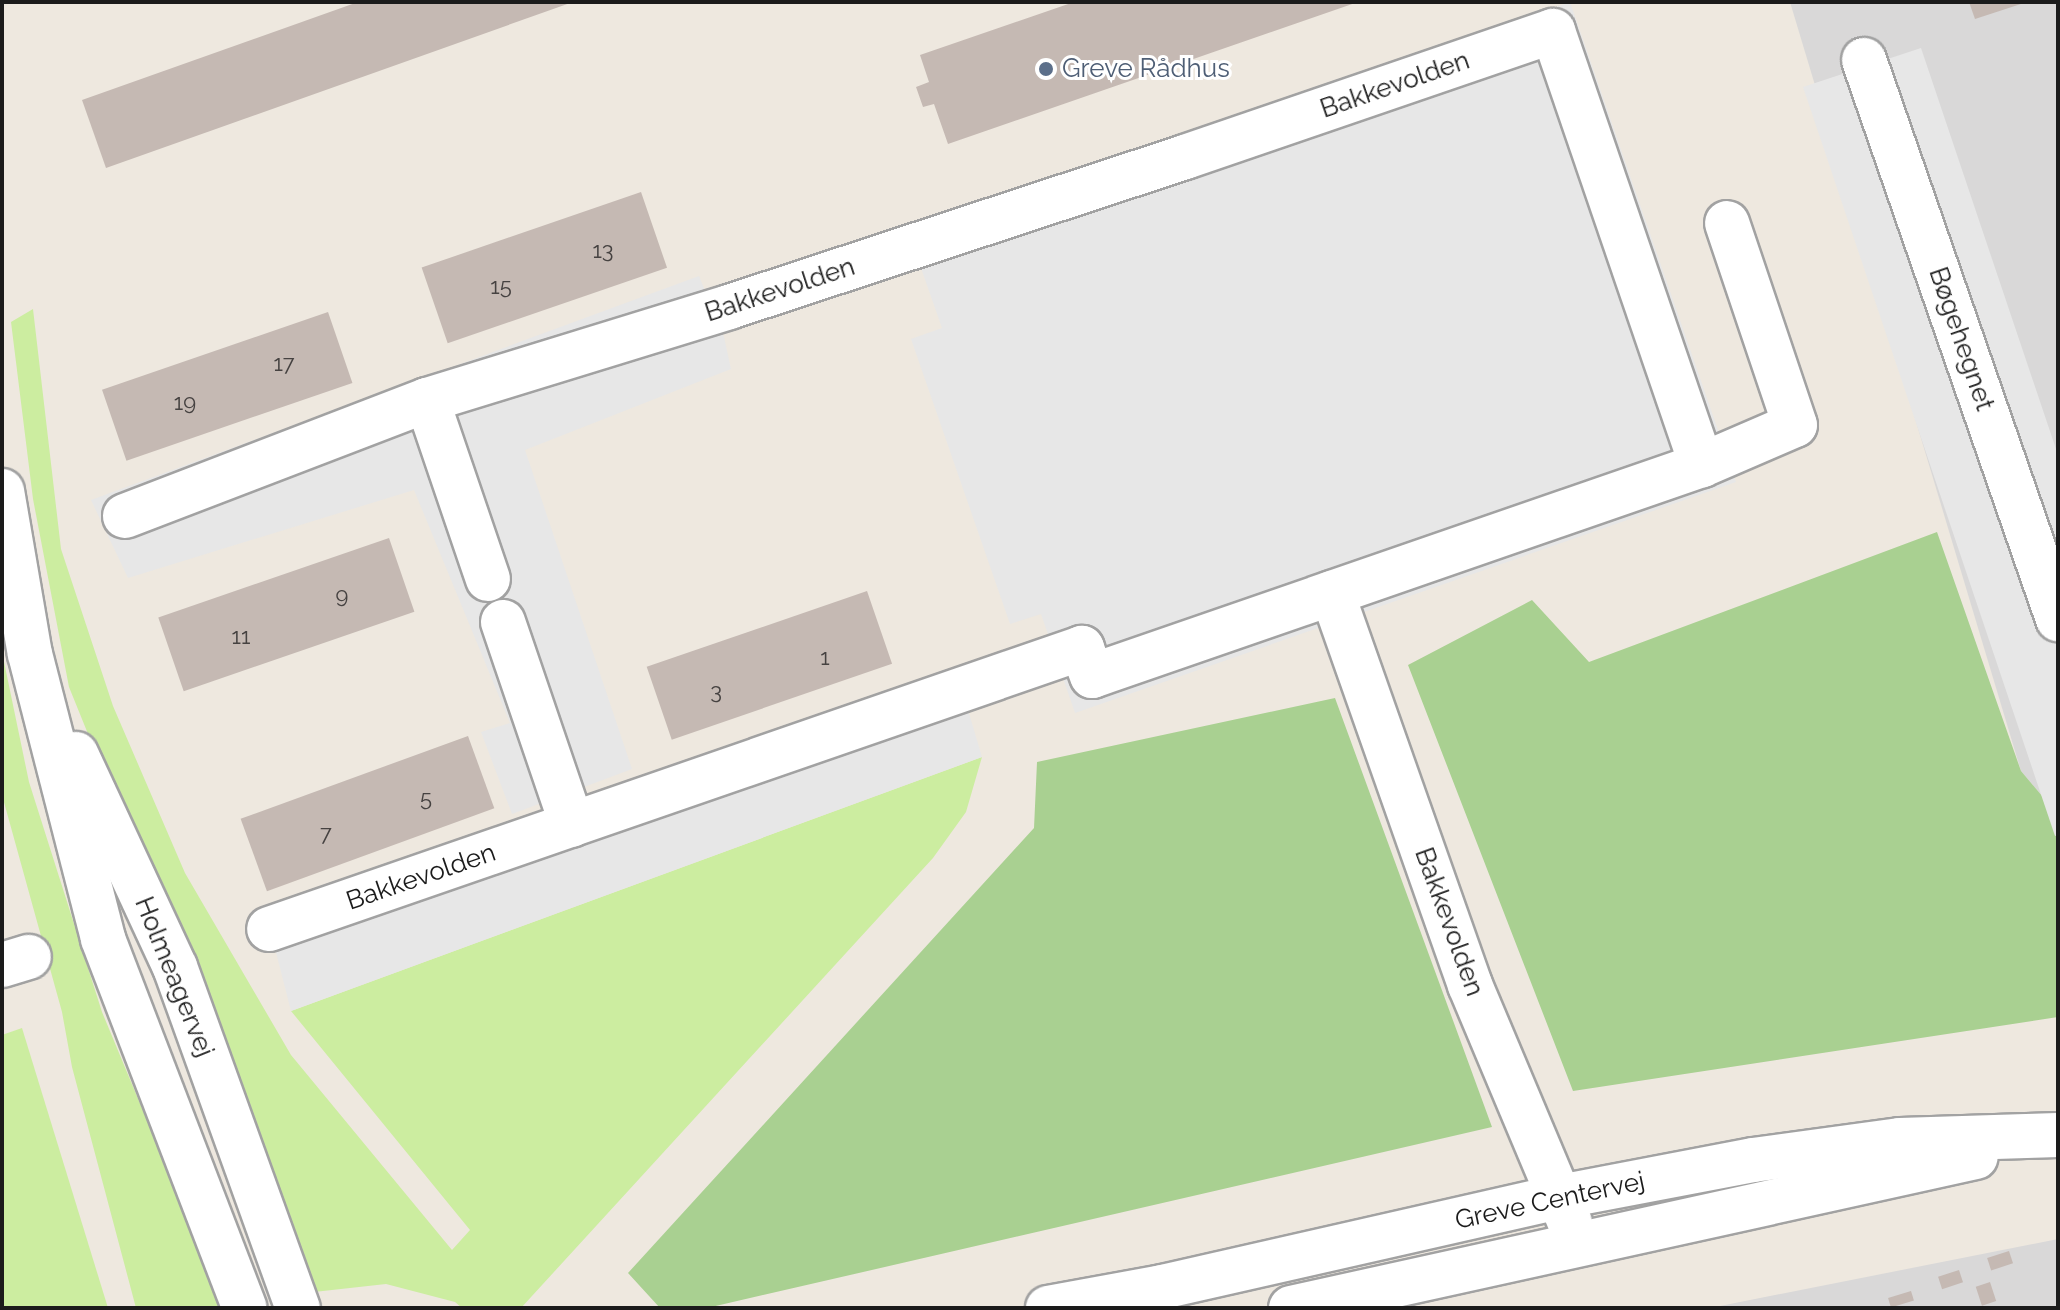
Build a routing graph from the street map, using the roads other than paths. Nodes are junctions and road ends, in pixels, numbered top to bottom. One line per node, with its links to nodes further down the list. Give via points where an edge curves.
1 (1864, 60): 9 (street, Bøgehegnet)
2 (1727, 223): 4 (street, via 1795,425)
3 (427, 400): 4 (street, Bakkevolden, via 729,307 1553,31); 6 (street, Bakkevolden); 7 (street)
4 (1702, 465): 8 (street, Bakkevolden)
5 (2, 491): 11 (street, Holmeagervej)
6 (125, 516)
7 (488, 579)
8 (1332, 593): 12 (street, Bakkevolden, via 1092,676 1082,648); 15 (street, Bakkevolden, via 1470,985)
9 (2058, 619)
10 (503, 622): 12 (street)
11 (30, 654): 17 (street, Holmeagervej, via 103,939); 18 (street, Holmeagervej, via 175,967)
12 (572, 825): 13 (street, Bakkevolden)
13 (269, 929)
14 (2058, 1138): 15 (street, Greve Centervej, via 1900,1140 1753,1160); 16 (street, Greve Centervej)
15 (1559, 1197): 16 (street, Bakkevolden); 19 (street, Greve Centervej)
16 (1578, 1245): 20 (street, Greve Centervej)
17 (245, 1308)
18 (298, 1308)
19 (1048, 1308)
20 (1291, 1308)

